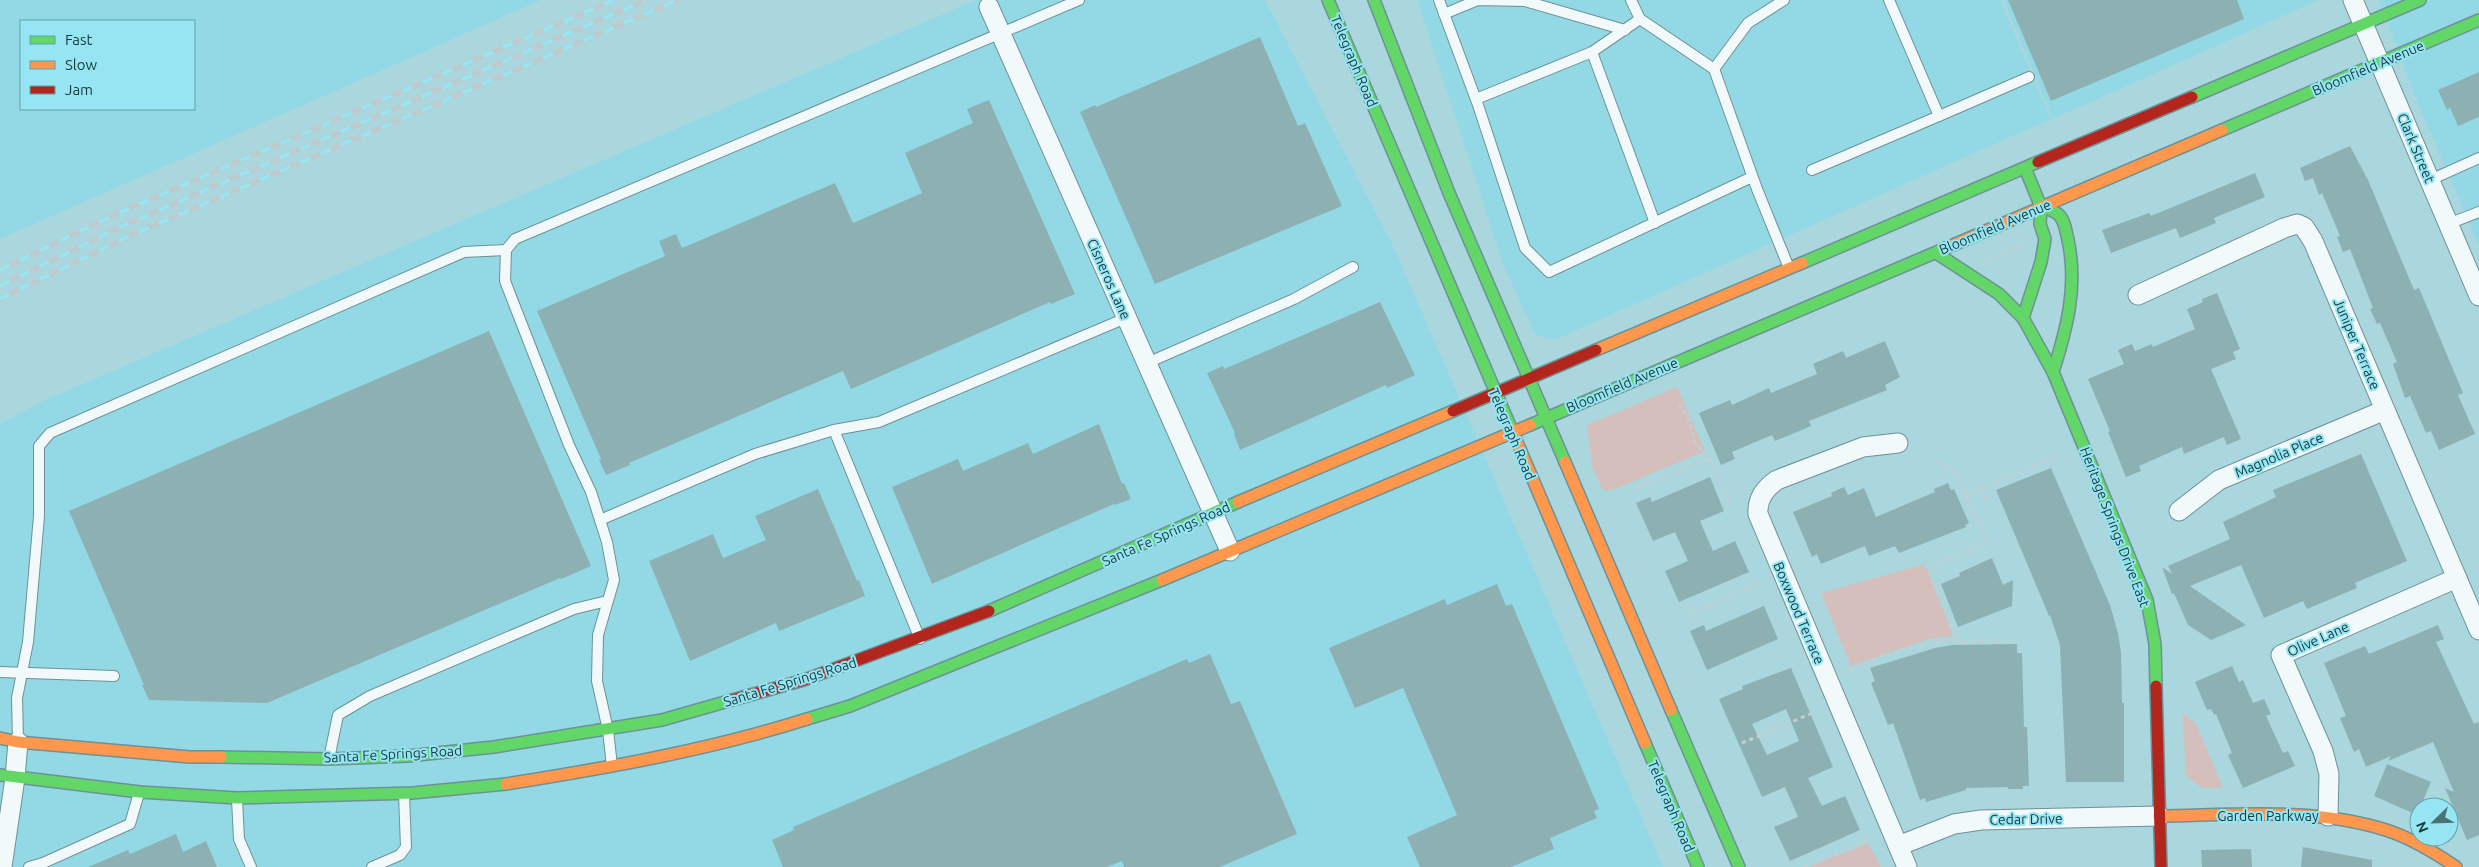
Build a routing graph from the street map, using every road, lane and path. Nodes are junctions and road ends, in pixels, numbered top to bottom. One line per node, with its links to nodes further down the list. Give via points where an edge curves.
1 (1078, 0): 16 (lane)
2 (1328, 0): 45 (main road, Telegraph Road)
3 (1374, 0): 44 (main road, via 1449,193)
4 (1439, 0): 11 (lane)
5 (1631, 0): 12 (lane)
6 (1784, 0): 19 (lane, via 1748,23)
7 (1889, 0): 22 (lane)
8 (2352, 0): 14 (street, Clark Street)
9 (2420, 0): 14 (main road)
10 (989, 7): 16 (street, Cisneros Lane)
11 (1444, 14): 15 (lane, via 1478,0 1525,1); 21 (lane)
12 (1640, 19): 15 (lane); 19 (lane)
13 (2479, 20): 18 (main road, Bloomfield Avenue)
14 (2363, 24): 18 (street, Clark Street); 24 (main road)
15 (1624, 30): 17 (lane)
16 (1000, 34): 33 (lane, via 515,239); 40 (street, Cisneros Lane)
17 (1592, 52): 21 (lane); 30 (lane)
18 (2380, 63): 27 (street, Clark Street); 28 (main road, Bloomfield Avenue)
19 (1714, 69): 26 (lane)
20 (2029, 77): 22 (lane)
21 (1476, 99): 30 (lane, via 1525,248 1549,272)
22 (1939, 116): 25 (lane)
23 (2479, 158): 27 (lane)
24 (2025, 168): 28 (main road); 37 (main road)
25 (1812, 170)
26 (1752, 177): 30 (lane); 37 (lane)
27 (2430, 180): 31 (street, Clark Street)
28 (2041, 207): 34 (main road, Bloomfield Avenue); 41 (main road, via 2040,224 2045,239); 43 (main road, via 2058,214 2072,254 2073,294 2068,328)
29 (2479, 212): 31 (lane)
30 (1655, 222)
31 (2448, 224): 38 (street, Clark Street)
32 (2021, 244): 35 (path)
33 (506, 250): 62 (lane, via 505,281); 73 (lane, via 464,252 50,433 39,446 39,516 28,642)
34 (1936, 253): 41 (main road, Heritage Springs Drive East, via 1999,294); 48 (main road, Bloomfield Avenue)
35 (1982, 266)
36 (1353, 267): 42 (lane, via 1294,299)
37 (1789, 269): 44 (main road)
38 (2478, 293)
39 (2138, 295): 47 (street, Juniper Terrace, via 2284,228 2301,225 2313,241)
40 (1126, 318): 42 (street, Cisneros Lane); 49 (lane, via 879,422)
41 (2023, 318): 43 (main road, Heritage Springs Drive East)
42 (1147, 363): 61 (street, Cisneros Lane)
43 (2053, 372): 86 (main road, Heritage Springs Drive East, via 2147,600 2155,644)
44 (1529, 379): 45 (main road, Santa Fe Springs Road); 48 (main road)
45 (1494, 394): 50 (main road, Telegraph Road); 61 (main road, Santa Fe Springs Road)
46 (1679, 404): 53 (path, via 1689,420 1695,443)
47 (2385, 410): 60 (street, Magnolia Place, via 2219,480); 64 (street, Juniper Terrace)
48 (1545, 418): 50 (main road, Bloomfield Avenue); 95 (main road)
49 (834, 430): 62 (lane, via 756,454); 69 (lane)
50 (1511, 433): 63 (main road); 94 (main road, Telegraph Road)
51 (1898, 443): 89 (street, Boxwood Terrace, via 1863,447 1777,480 1768,486 1758,503 1758,514)
52 (2057, 455): 55 (path)
53 (1709, 458): 56 (path); 59 (path)
54 (1937, 462): 57 (path, via 1955,472)
55 (1982, 489): 57 (path); 58 (path)
56 (1630, 491)
57 (1966, 496): 70 (path, via 1985,543 1937,564 1930,574)
58 (1987, 500)
59 (1731, 505)
60 (2179, 512)
61 (1213, 513): 63 (street, Cisneros Lane); 69 (main road, Santa Fe Springs Road)
62 (600, 520): 66 (lane, via 614,580)
63 (1230, 551): 81 (main road, via 850,706 766,732)
64 (2457, 578): 68 (street, Juniper Terrace); 87 (street, Olive Lane, via 2281,655 2323,752 2329,774)
65 (1760, 584): 67 (path)
66 (607, 601): 77 (lane, via 598,635 597,681); 80 (lane, via 574,609 370,696 338,715)
67 (1685, 616)
68 (2479, 630)
69 (920, 639): 77 (main road, Santa Fe Springs Road, via 804,680 662,720)
70 (1958, 640): 71 (path); 72 (path, via 1930,643 1865,662)
71 (2019, 640)
72 (1850, 670)
73 (22, 671): 74 (lane); 75 (lane); 78 (lane)
74 (0, 672)
75 (114, 676)
76 (1815, 712): 79 (path)
77 (608, 730): 80 (main road, Santa Fe Springs Road, via 408,756); 81 (lane)
78 (9, 740): 80 (main road, Santa Fe Springs Road, via 190,757); 82 (street)
79 (1742, 743)
80 (329, 759)
81 (612, 767): 84 (main road, via 501,786)
82 (8, 777): 83 (main road); 90 (street)
83 (140, 792): 85 (main road); 91 (lane, via 130,824)
84 (404, 793): 85 (main road); 93 (lane, via 406,847 400,855)
85 (237, 798): 92 (lane, via 239,839)
86 (2159, 816): 87 (main road, Garden Parkway, via 2301,813); 89 (street, Cedar Drive, via 1981,820 1954,824); 98 (main road, Heritage Springs Drive East)
87 (2328, 816): 99 (main road, Garden Parkway, via 2393,830 2441,855)
88 (1870, 839): 96 (path)
89 (1898, 846): 97 (street, Boxwood Terrace)
90 (2, 867)
91 (29, 867)
92 (251, 867)
93 (372, 867)
94 (1698, 867)
95 (1739, 867)
96 (1804, 867)
97 (1907, 867)
98 (2161, 867)
99 (2456, 867)

